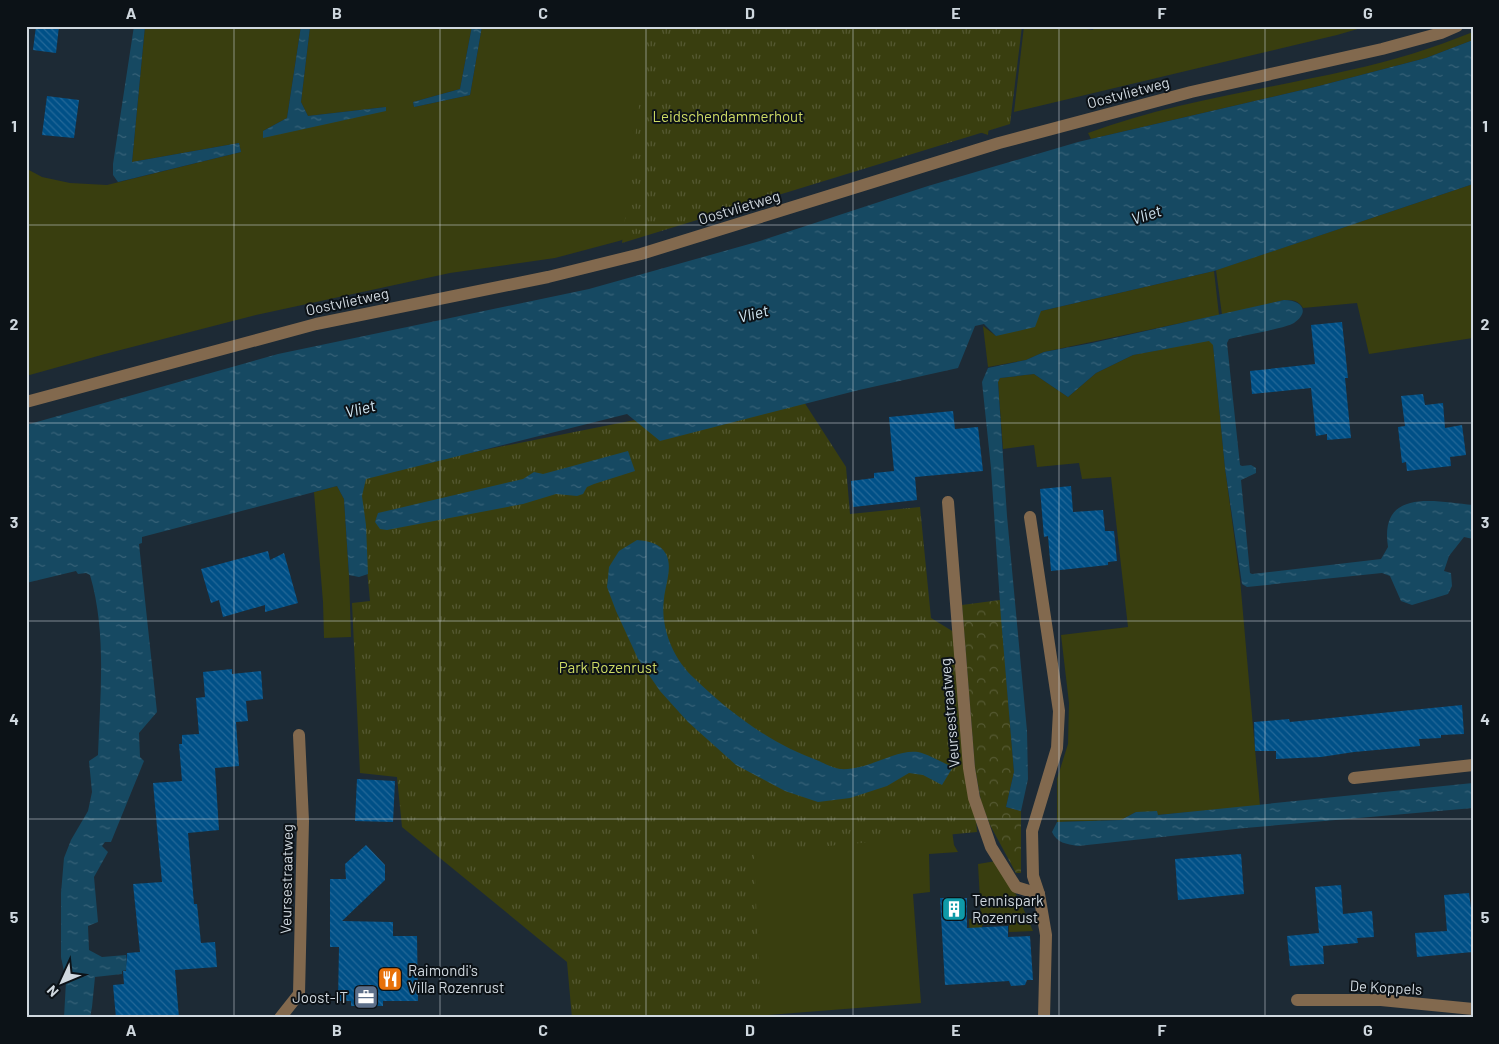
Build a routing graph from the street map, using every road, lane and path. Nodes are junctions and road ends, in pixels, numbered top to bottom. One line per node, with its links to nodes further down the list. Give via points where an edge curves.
1 (1457, 26): 2 (street, Oostvlietweg, via 1382,49 1191,92 999,143 641,254 548,277 316,324)
2 (26, 402)
3 (948, 502): 8 (street, Veursestraatweg, via 974,798 991,847 1016,886)
4 (1030, 517): 8 (street, via 1059,711 1057,748 1032,831 1033,876)
5 (299, 735): 11 (street, Veursestraatweg, via 303,821 299,994)
6 (1473, 765): 7 (street)
7 (1354, 778)
8 (1040, 894): 12 (street, via 1046,935)
9 (1298, 1000): 10 (street, De Koppels, via 1381,1000)
10 (1473, 1009)
11 (280, 1018)
12 (1044, 1018)

